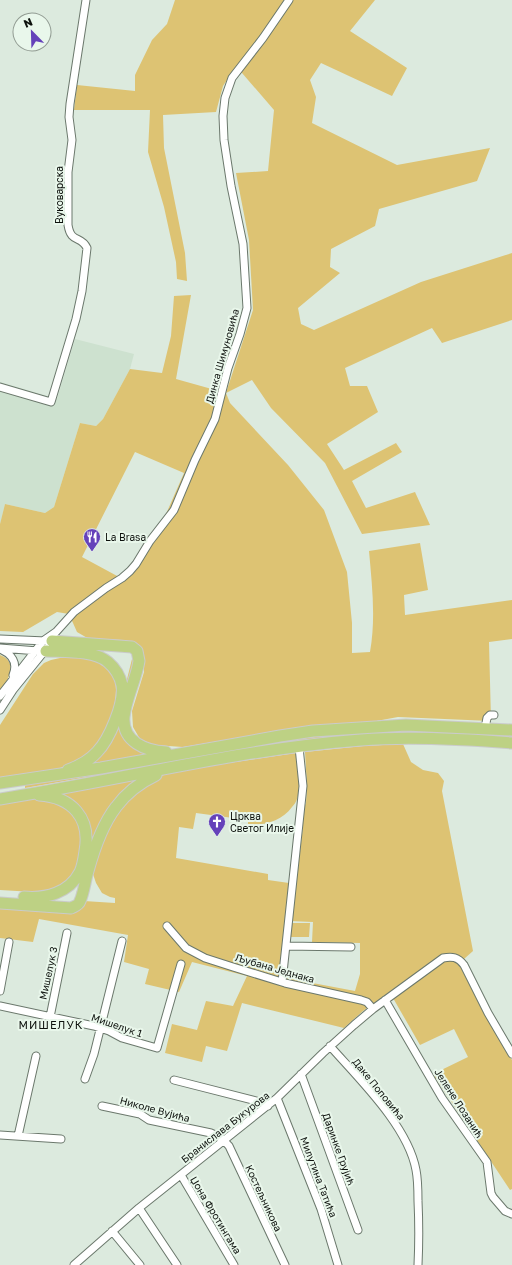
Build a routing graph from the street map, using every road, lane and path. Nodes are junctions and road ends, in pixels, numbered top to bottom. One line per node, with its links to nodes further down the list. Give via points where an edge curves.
1 (86, 0): 3 (street, Вуковарска, via 69,117 72,140 67,187 69,233 72,238 85,243 88,248 76,319 51,402)
2 (289, 0): 5 (street, Динка Шимуновића, via 232,78 225,98 224,140 243,244 247,308 214,419 174,510 136,564 122,578 74,612)
3 (0, 387)
4 (0, 639): 5 (street)
5 (46, 643): 6 (street); 7 (street); 9 (street); 15 (highway, via 135,648 139,660 124,716 130,736 137,744 151,751); 17 (highway, via 93,654 107,661 116,670 122,686 116,716 105,742 97,752 88,760)
6 (0, 649): 7 (street, via 9,654 15,663)
7 (8, 685): 8 (street)
8 (0, 696)
9 (0, 710)
10 (494, 715): 11 (street, via 487,718)
11 (485, 728): 12 (highway); 15 (highway, via 398,725 347,728 306,732)
12 (512, 730)
13 (512, 743): 14 (highway, via 399,738)
14 (304, 746): 16 (highway); 27 (street, via 303,786)
15 (192, 751): 17 (highway)
16 (181, 765): 19 (highway); 22 (highway, via 141,782 128,792 115,808 100,836 78,905 71,908)
17 (47, 777): 18 (highway)
18 (0, 784)
19 (21, 796): 20 (highway); 21 (highway, via 42,795 60,799 76,811 87,834 84,859 75,880 59,892 37,898)
20 (0, 799)
21 (0, 895)
22 (0, 903)
23 (166, 926): 30 (street, Љубана Једнака, via 192,953)
24 (67, 934): 35 (street, Мишелук 3)
25 (122, 941): 36 (street)
26 (9, 942): 31 (street)
27 (286, 946): 28 (street); 30 (street)
28 (351, 947)
29 (181, 964): 36 (street, Мишелук 1, via 157,1048 122,1038)
30 (282, 982): 34 (street, Љубана Једнака, via 361,1000)
31 (0, 991)
32 (385, 1000): 34 (street, Бранислава Букурова); 38 (street, Бранислава Букурова, via 443,958 454,957 464,965 489,1016); 52 (street, Јелене Лозанић, via 442,1098 487,1162 493,1197 505,1211)
33 (0, 1006): 35 (street, Мишелук 1)
34 (373, 1009): 37 (street, Бранислава Букурова)
35 (50, 1017): 36 (street, Мишелук 1)
36 (101, 1028): 41 (street)
37 (330, 1046): 40 (street, Бранислава Букурова); 61 (street, Даке Поповића, via 391,1118 410,1152 418,1182)
38 (512, 1054)
39 (36, 1056): 47 (street)
40 (301, 1074): 43 (street, Бранислава Букурова); 53 (street, Даринке Грујић)
41 (86, 1080)
42 (174, 1080): 45 (street)
43 (277, 1098): 45 (street, Бранислава Букурова); 60 (street, Милутина Татића, via 321,1209)
44 (102, 1106): 49 (street, Николе Вујића, via 140,1114 149,1120 211,1133)
45 (268, 1106): 49 (street, Бранислава Букурова)
46 (0, 1136): 47 (street)
47 (18, 1136): 48 (street)
48 (61, 1139)
49 (224, 1140): 50 (street, Бранислава Букурова); 59 (street, Костељникова)
50 (181, 1175): 51 (street, Бранислава Букурова); 55 (street, Џона Фротингама)
51 (139, 1208): 54 (street, Бранислава Букурова); 58 (street)
52 (512, 1214)
53 (358, 1230)
54 (112, 1231): 56 (street, Бранислава Букурова); 57 (street)
55 (232, 1264)
56 (74, 1265)
57 (140, 1265)
58 (177, 1265)
59 (284, 1265)
60 (338, 1265)
61 (418, 1265)

